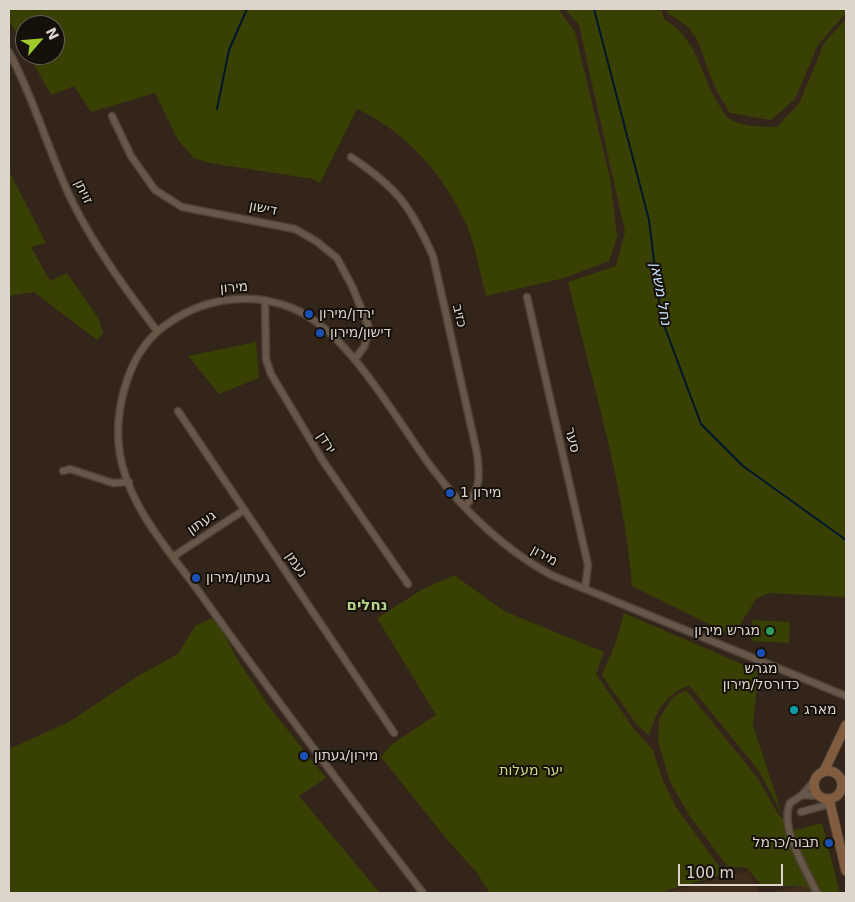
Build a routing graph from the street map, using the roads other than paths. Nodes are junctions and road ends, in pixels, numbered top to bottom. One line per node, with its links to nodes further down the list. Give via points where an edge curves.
1 (9, 52): 6 (street, זויתן, via 73,202 126,290)
2 (112, 116): 7 (street, דישון, via 131,156 155,190 182,207 295,229 337,258 368,325 364,347)
3 (351, 157): 11 (street, כזיב, via 380,177 404,200 433,256 480,474 474,497)
4 (527, 297): 15 (street, סער, via 588,565)
5 (265, 300): 6 (street, מירון, via 230,299 206,304); 7 (street, מירון, via 293,308 312,319 329,331); 14 (street, ירדן, via 266,359 271,374 323,461)
6 (157, 331): 10 (street, מירון, via 132,369 118,411 122,465)
7 (355, 359): 11 (street, מירון, via 434,470)
8 (178, 411): 12 (street, נעמן)
9 (63, 471): 10 (street, via 70,469 113,483)
10 (130, 482): 13 (street, מירון, via 142,513)
11 (465, 506): 15 (street, מירון, via 501,542 527,562)
12 (244, 510): 13 (street, געתון); 18 (street, נעמן)
13 (174, 556): 26 (street, מירון, via 320,760)
14 (408, 584)
15 (586, 589): 16 (street, מירון)
16 (846, 696)
17 (846, 725): 19 (street)
18 (394, 733)
19 (824, 771): 20 (street); 21 (street, via 837,773)
20 (815, 780): 22 (street); 23 (street, via 815,789)
21 (844, 789): 23 (street)
22 (802, 795): 23 (street); 27 (street, via 790,803 787,824)
23 (827, 800): 24 (street); 25 (street)
24 (801, 812)
25 (846, 871)
26 (423, 893)
27 (817, 893)

